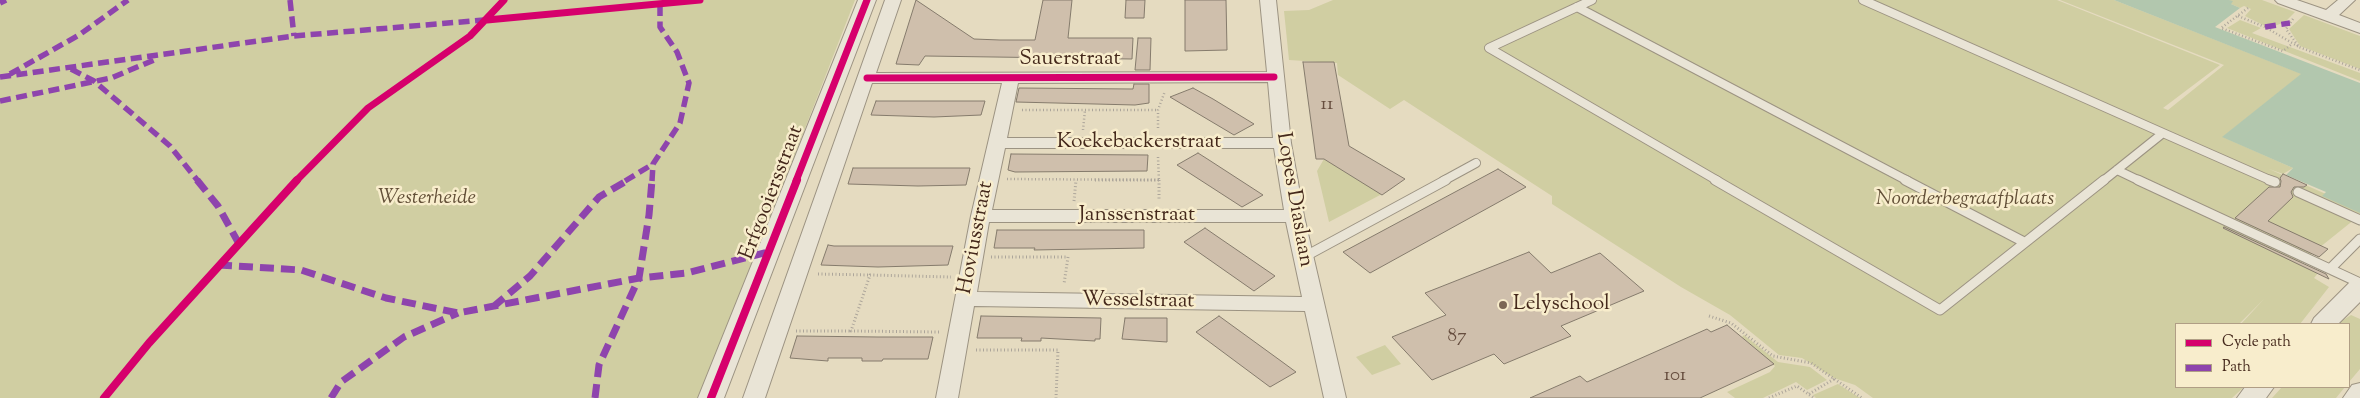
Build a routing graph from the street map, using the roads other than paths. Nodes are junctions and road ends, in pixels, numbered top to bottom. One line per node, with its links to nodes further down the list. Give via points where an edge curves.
1 (866, 0): 34 (street, Erfgooiersstraat)
2 (893, 0): 12 (street)
3 (1268, 0): 11 (street, Lopes Diaslaan)
4 (1592, 0): 8 (lane)
5 (1863, 0): 14 (lane)
6 (2283, 0): 9 (street)
7 (2348, 0): 9 (street)
8 (1577, 7): 25 (lane); 25 (lane, via 1489,48 1940,310)
9 (2328, 16): 10 (street)
10 (2360, 28)
11 (1274, 77): 13 (street, Sauerstraat); 16 (street, Lopes Diaslaan)
12 (867, 78): 13 (street, Sauerstraat); 35 (street)
13 (1011, 78): 15 (street, Hoviusstraat)
14 (2164, 133): 18 (lane); 19 (lane)
15 (996, 143): 16 (street, Koekebackerstraat); 21 (street, Hoviusstraat)
16 (1282, 143): 22 (street, Lopes Diaslaan)
17 (1476, 163): 26 (lane)
18 (2117, 170): 25 (lane); 27 (lane)
19 (2275, 182)
20 (2298, 192): 23 (lane)
21 (980, 216): 22 (street, Janssenstraat); 29 (street, Hoviusstraat)
22 (1294, 216): 26 (street, Lopes Diaslaan)
23 (2360, 220)
24 (2360, 239): 27 (lane)
25 (2024, 242)
26 (1304, 257): 30 (street, Lopes Diaslaan)
27 (2330, 269): 28 (lane)
28 (2357, 293): 31 (street)
29 (965, 299): 30 (street, Wesselstraat); 36 (street, Hoviusstraat)
30 (1312, 304): 37 (street, Lopes Diaslaan)
31 (2324, 323)
32 (2260, 388): 38 (street)
33 (2360, 392): 39 (street)
34 (711, 398)
35 (754, 398)
36 (947, 398)
37 (1335, 398)
38 (2250, 398)
39 (2354, 398)

